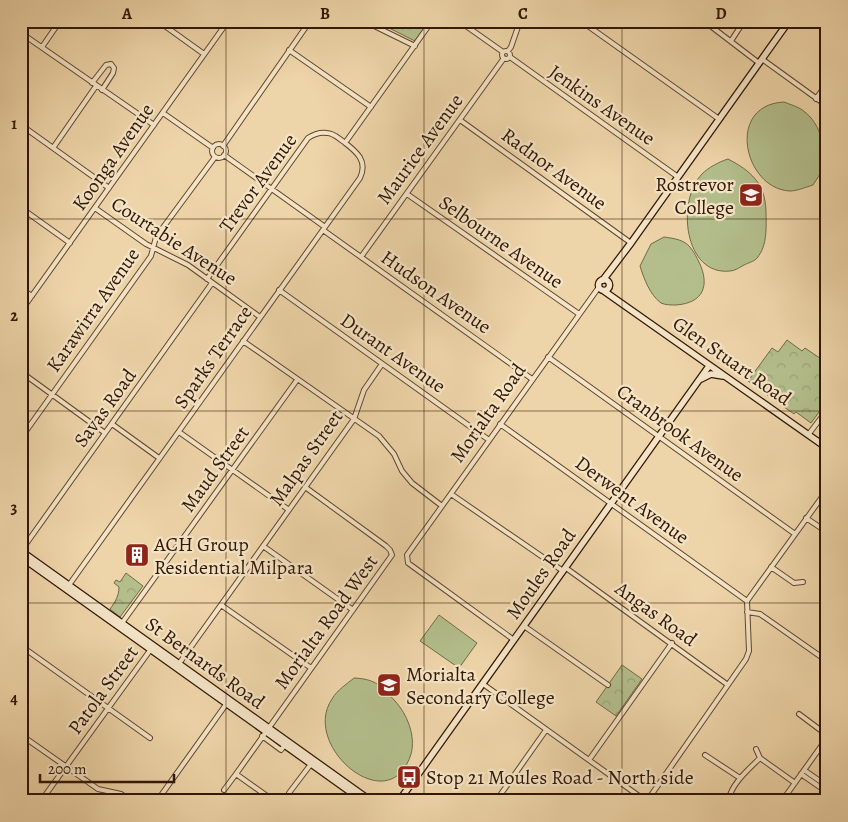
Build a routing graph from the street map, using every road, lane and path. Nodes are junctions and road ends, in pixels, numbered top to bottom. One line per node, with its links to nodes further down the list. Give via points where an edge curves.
1 (60, 21): 16 (street)
2 (158, 21): 20 (street)
3 (228, 21): 20 (street, Koonga Avenue)
4 (310, 21): 17 (street)
5 (364, 21): 15 (street)
6 (432, 21): 15 (street)
7 (459, 21): 19 (street)
8 (520, 21): 18 (street)
9 (581, 21): 31 (street)
10 (744, 21): 14 (street)
11 (789, 21): 23 (main road)
12 (707, 22): 14 (street)
13 (21, 33): 16 (street)
14 (731, 41): 23 (street)
15 (415, 46): 29 (street)
16 (42, 47): 25 (street)
17 (289, 50): 29 (street); 36 (street)
18 (508, 51): 19 (street); 21 (street)
19 (503, 52): 22 (street)
20 (204, 54): 30 (street, Koonga Avenue)
21 (510, 57): 22 (street); 41 (street, Jenkins Avenue)
22 (504, 58): 32 (street, Maurice Avenue)
23 (761, 61): 27 (street); 31 (main road)
24 (827, 83): 27 (street)
25 (94, 84): 26 (street); 26 (street, via 103,68 111,64 113,73); 37 (street)
26 (102, 90): 33 (street)
27 (816, 99): 28 (street)
28 (827, 106)
29 (371, 107): 35 (street)
30 (163, 113): 33 (street, Koonga Avenue); 38 (street)
31 (719, 119): 41 (main road)
32 (460, 120): 44 (street, Maurice Avenue); 49 (street, Radnor Avenue)
33 (154, 125): 42 (street, Koonga Avenue)
34 (21, 126): 37 (street)
35 (345, 143): 43 (street, Trevor Avenue, via 332,134 314,134); 47 (street, Sparks Terrace, via 360,157 363,169)
36 (223, 146): 38 (street); 39 (street)
37 (53, 148): 42 (street)
38 (213, 148): 40 (street)
39 (224, 155): 40 (street); 43 (street, Hudson Avenue)
40 (215, 157): 50 (street, Karawirra Avenue, via 156,237)
41 (678, 177): 49 (main road)
42 (109, 188): 46 (street, Koonga Avenue)
43 (271, 190): 47 (street, Hudson Avenue); 53 (street, Trevor Avenue)
44 (407, 194): 51 (street, Maurice Avenue); 63 (street, Selbourne Avenue)
45 (21, 208): 48 (street)
46 (95, 208): 48 (street, Koonga Avenue); 50 (street, Courtabie Avenue)
47 (324, 228): 51 (street, Hudson Avenue); 59 (street, Sparks Terrace)
48 (70, 243): 60 (street, Koonga Avenue)
49 (631, 243): 52 (main road)
50 (154, 248): 53 (street, Courtabie Avenue); 74 (street, Karawirra Avenue)
51 (361, 257): 71 (street, Hudson Avenue)
52 (615, 265): 54 (main road); 56 (main road)
53 (207, 279): 55 (street, Courtabie Avenue)
54 (603, 280): 56 (main road); 58 (main road, via 599,283)
55 (212, 283): 64 (street, Courtabie Avenue); 77 (street, Savas Road)
56 (610, 286): 58 (main road, via 607,290); 61 (main road, Glen Stuart Road)
57 (21, 289): 60 (street)
58 (601, 289): 61 (main road, Glen Stuart Road); 63 (street, Morialta Road)
59 (279, 290): 64 (street, Sparks Terrace); 67 (street, Durant Avenue)
60 (32, 296): 62 (street, Koonga Avenue)
61 (619, 300): 68 (main road, Glen Stuart Road)
62 (21, 311)
63 (579, 314): 66 (street, Morialta Road)
64 (260, 317): 65 (street, Sparks Terrace)
65 (243, 341): 72 (street); 79 (street, Sparks Terrace)
66 (548, 357): 71 (street, Morialta Road); 82 (street, Cranbrook Avenue)
67 (382, 364): 76 (street, Malpas Street, via 364,390); 84 (street, Durant Avenue)
68 (709, 366): 70 (main road, Glen Stuart Road); 73 (main road, Moules Road)
69 (21, 372): 74 (street)
70 (723, 376): 73 (main road, via 711,374); 81 (main road, Glen Stuart Road)
71 (532, 379): 78 (street, Morialta Road)
72 (298, 380): 76 (street); 87 (street, Maud Street)
73 (699, 381): 82 (main road, Moules Road)
74 (52, 394): 80 (street); 83 (street, Karawirra Avenue)
75 (827, 410): 81 (street)
76 (354, 419): 88 (street, Malpas Street); 92 (street, via 379,436 412,483)
77 (112, 424): 80 (street, Savas Road); 86 (street)
78 (500, 424): 84 (street, Morialta Road); 91 (street, Derwent Avenue)
79 (179, 432): 86 (street, Sparks Terrace); 87 (street)
80 (105, 433): 98 (street, Savas Road)
81 (808, 435): 85 (main road, Glen Stuart Road)
82 (659, 436): 91 (main road, Moules Road); 96 (street, Cranbrook Avenue)
83 (21, 438)
84 (489, 440): 90 (street, Morialta Road)
85 (827, 448)
86 (159, 458): 103 (street, Sparks Terrace)
87 (233, 470): 93 (street); 108 (street, Maud Street)
88 (305, 487): 93 (street, Malpas Street); 106 (street, Morialta Road West, via 382,542 392,553)
89 (827, 490): 94 (street)
90 (451, 494): 92 (street, Morialta Road); 101 (street, Angas Road)
91 (611, 504): 101 (main road, Moules Road); 104 (street, Derwent Avenue)
92 (442, 506): 110 (street, Morialta Road, via 407,555 408,563)
93 (289, 510): 97 (street, Malpas Street)
94 (806, 518): 95 (street); 96 (street)
95 (827, 532)
96 (795, 534): 100 (street)
97 (263, 546): 105 (street, Malpas Street); 106 (street)
98 (21, 551): 103 (main road, St Bernards Road)
99 (21, 557): 103 (main road, St Bernards Road)
100 (771, 567): 102 (street, via 794,583); 104 (street)
101 (564, 570): 109 (main road, Moules Road); 111 (street, Angas Road)
102 (803, 582)
103 (67, 587): 108 (main road, St Bernards Road)
104 (747, 601): 107 (street)
105 (221, 605): 115 (street, Malpas Street); 116 (street)
106 (353, 610): 116 (street, Morialta Road West)
107 (747, 612): 114 (street, via 760,614); 119 (street, via 748,655)
108 (121, 625): 113 (main road, St Bernards Road)
109 (524, 626): 110 (main road, Moules Road); 118 (street)
110 (514, 640): 117 (main road, Moules Road)
111 (672, 643): 119 (street, Angas Road); 131 (street)
112 (21, 646): 121 (street)
113 (152, 647): 115 (main road, St Bernards Road); 121 (street, Patola Street)
114 (827, 661)
115 (177, 665): 120 (main road, St Bernards Road)
116 (312, 668): 124 (street, Morialta Road West)
117 (483, 684): 123 (street); 148 (main road, Moules Road)
118 (608, 685)
119 (728, 685): 150 (street)
120 (228, 702): 124 (main road, St Bernards Road); 144 (street)
121 (107, 709): 127 (street); 133 (street, Patola Street)
122 (799, 714): 126 (street)
123 (546, 730): 131 (street); 149 (street)
124 (265, 732): 132 (main road, St Bernards Road); 135 (street, Morialta Road West); 141 (main road, St Bernards Road)
125 (21, 735): 133 (street)
126 (827, 736): 134 (street)
127 (150, 738)
128 (756, 749): 130 (street)
129 (705, 755): 136 (street)
130 (760, 758): 136 (street); 137 (street)
131 (589, 760): 150 (street)
132 (311, 764): 141 (main road, St Bernards Road); 146 (street, via 289,793)
133 (66, 766): 142 (street, Patola Street); 143 (street, via 98,789 121,794)
134 (803, 772): 137 (street); 138 (street); 140 (street)
135 (236, 774): 139 (street, Morialta Road West); 145 (street)
136 (740, 778): 151 (street)
137 (795, 783): 152 (street)
138 (827, 786)
139 (224, 790)
140 (827, 792)
141 (360, 798): 147 (main road, St Bernards Road)
142 (41, 801)
143 (131, 801)
144 (157, 801)
145 (274, 801)
146 (287, 801)
147 (371, 801)
148 (400, 801)
149 (496, 801)
150 (646, 801)
151 (728, 801)
152 (782, 801)

